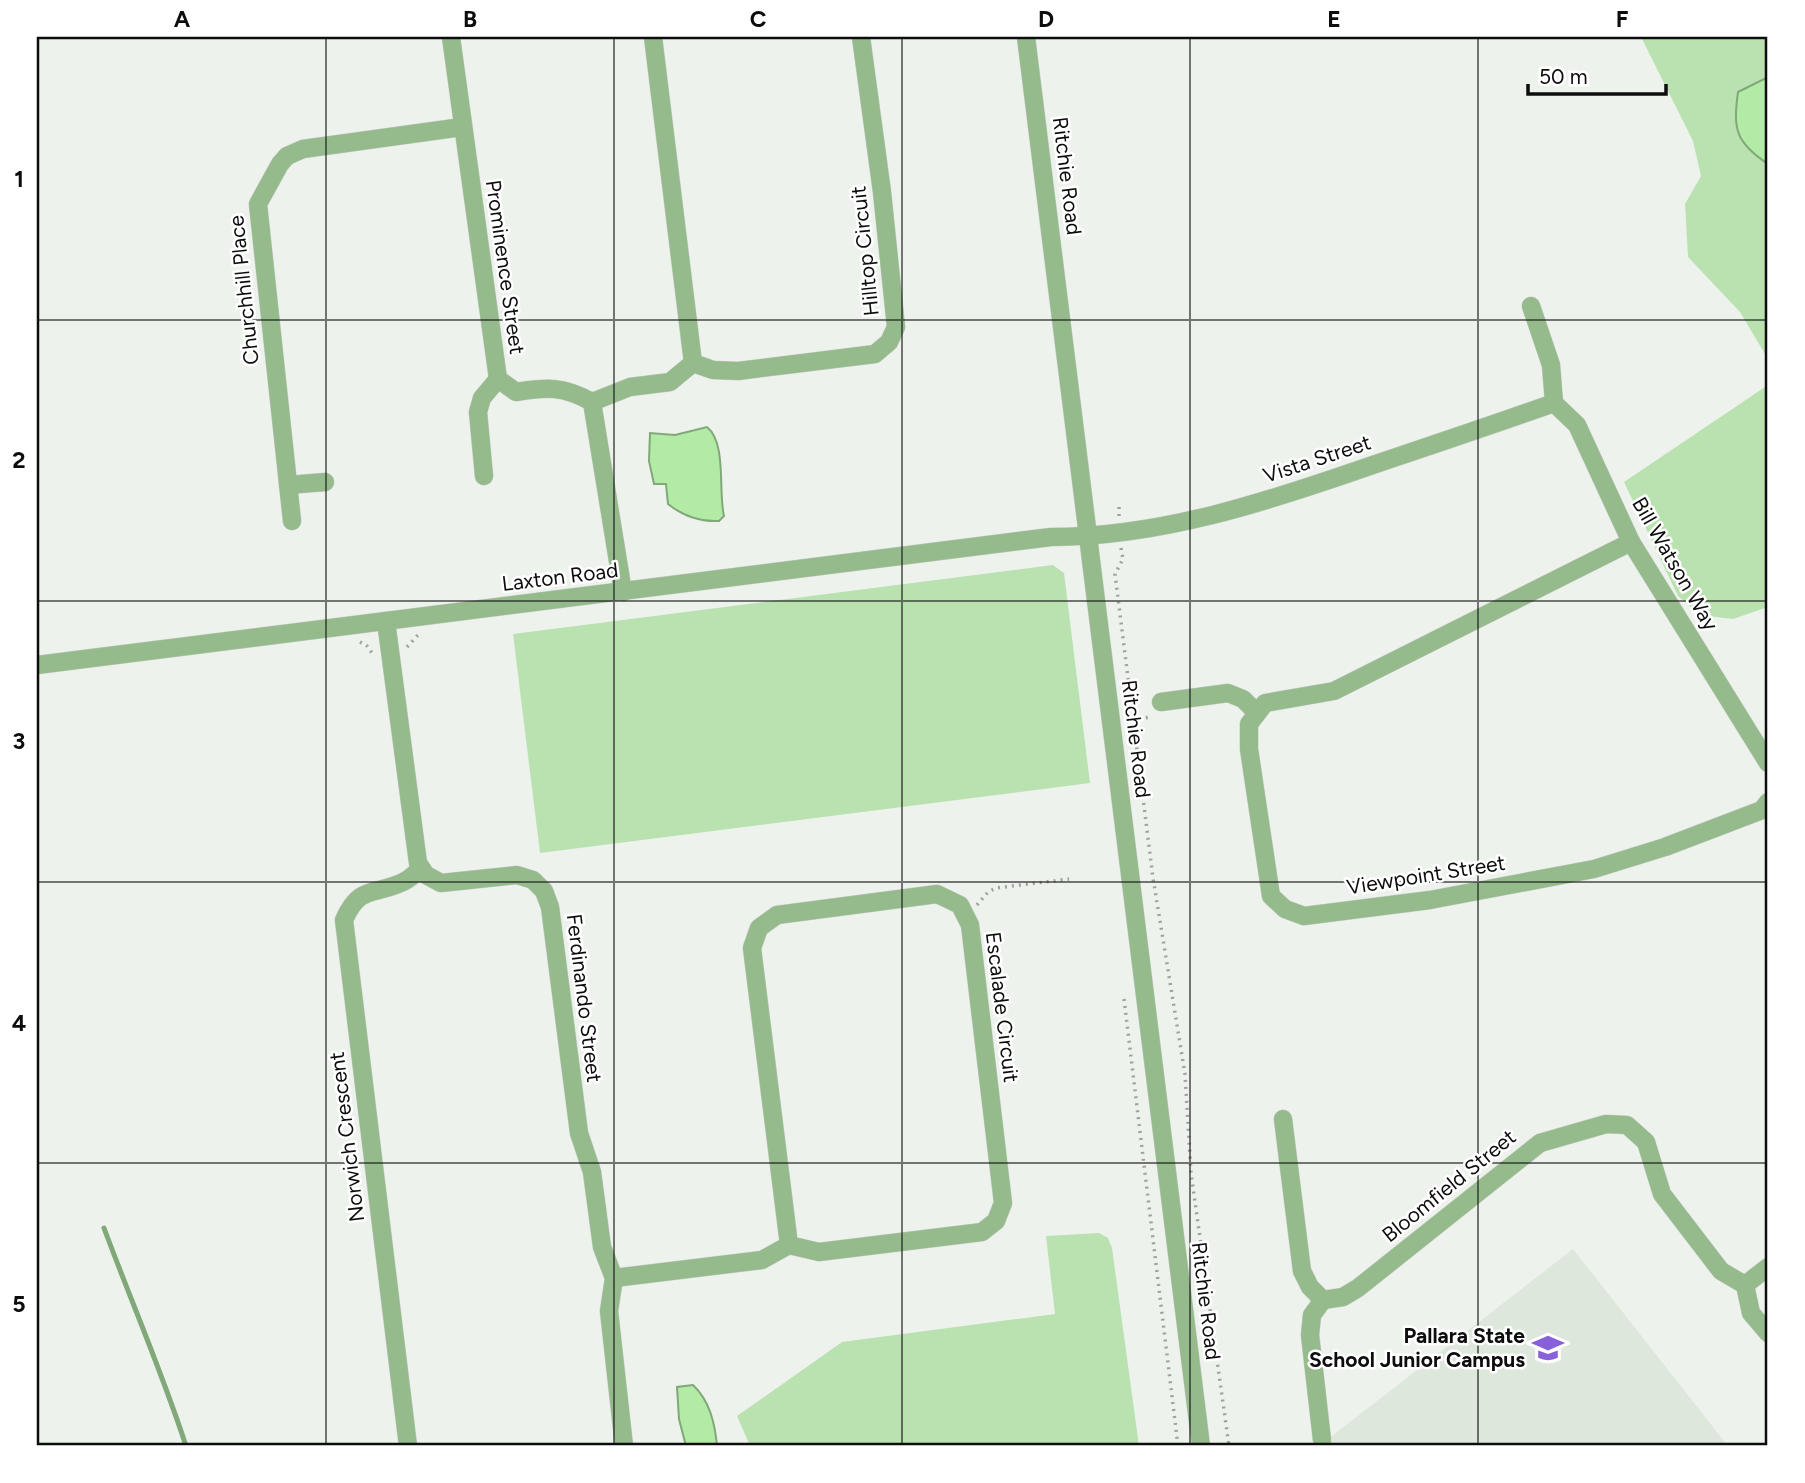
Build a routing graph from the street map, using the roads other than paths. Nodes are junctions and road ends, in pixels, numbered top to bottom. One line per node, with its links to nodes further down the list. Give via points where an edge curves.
1 (451, 37): 5 (street, Prominence Street)
2 (653, 37): 7 (street)
3 (861, 37): 7 (street, Hilltop Circuit, via 896,327 889,342 875,354 738,372)
4 (1027, 37): 15 (street, Ritchie Road)
5 (462, 127): 8 (street, Prominence Street); 13 (street, Churchhill Place, via 303,149 280,164 258,204)
6 (1531, 306): 10 (street, via 1551,365)
7 (693, 363): 9 (street, via 670,382 630,387)
8 (498, 379): 9 (street, Prominence Street, via 516,392 558,389); 11 (street, via 482,398 478,412)
9 (592, 402): 17 (street)
10 (1554, 403): 15 (street, Vista Street, via 1201,519); 16 (street, Bill Watson Way, via 1582,434)
11 (484, 477)
12 (325, 482): 13 (street)
13 (288, 485): 14 (street, Churchhill Place)
14 (292, 521)
15 (1088, 537): 17 (street, Laxton Road, via 1051,537); 35 (street, Ritchie Road)
16 (1631, 542): 21 (street, via 1335,691 1265,703); 22 (street, Bill Watson Way)
17 (623, 592): 18 (street, Laxton Road)
18 (386, 621): 19 (street, Laxton Road); 24 (street)
19 (37, 665)
20 (1161, 702): 21 (street, via 1228,693)
21 (1256, 712): 23 (street, Viewpoint Street, via 1249,723 1249,749 1271,896 1285,909 1304,916 1430,900 1594,869 1762,810)
22 (1768, 763)
23 (1768, 802)
24 (421, 868): 28 (street, Ferdinando Street, via 441,883 517,875 533,880 544,891 550,907 579,1133 592,1172 601,1247); 33 (street, Norwich Crescent, via 405,882 351,903 344,920)
25 (1283, 1119): 30 (street, via 1301,1271)
26 (789, 1245): 26 (street, Escalade Circuit, via 819,1252 982,1232 997,1219 1003,1203 970,925 960,905 937,894 777,915 759,928 752,948); 28 (street, via 762,1260)
27 (1768, 1267): 29 (street)
28 (614, 1278): 34 (street, via 609,1311)
29 (1745, 1285): 30 (street, Bloomfield Street, via 1721,1271 1662,1194 1646,1142 1627,1125 1606,1124 1539,1143 1358,1288 1343,1297); 31 (street, via 1751,1313)
30 (1323, 1300): 32 (street, via 1312,1315 1310,1335)
31 (1768, 1333)
32 (1322, 1440)
33 (408, 1446)
34 (624, 1446)
35 (1201, 1446)

